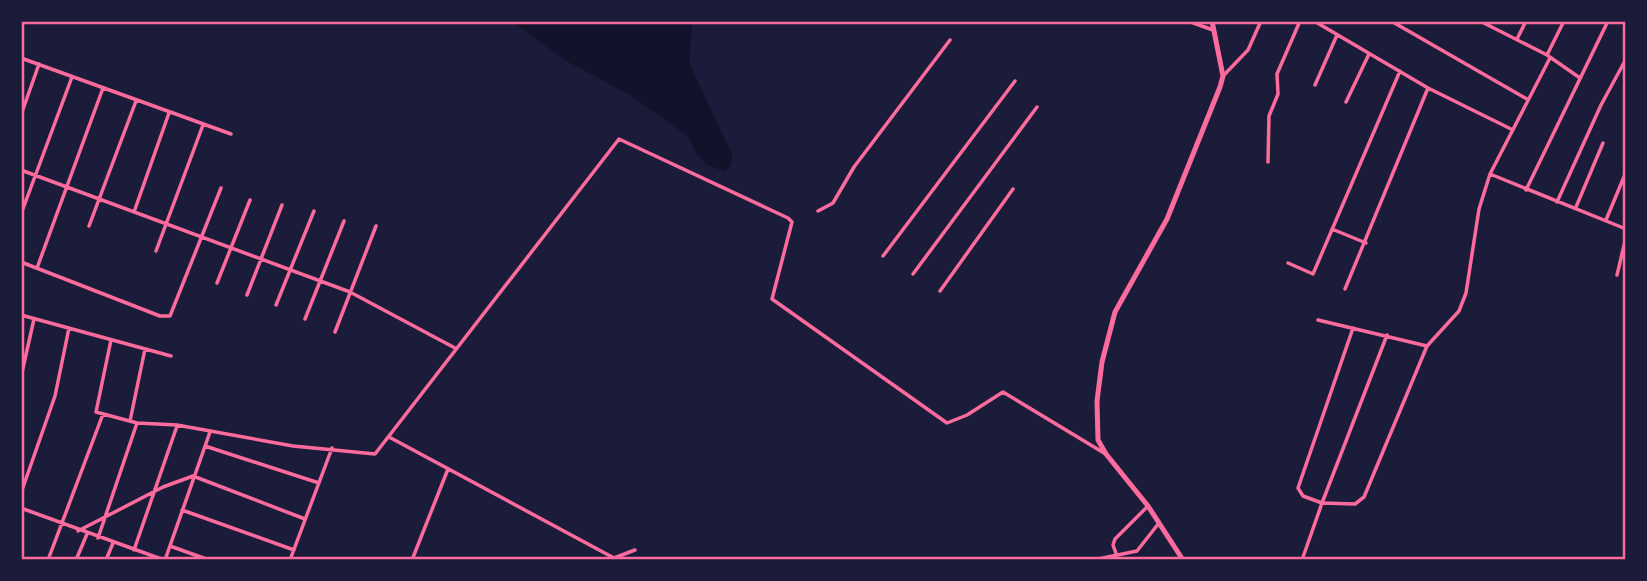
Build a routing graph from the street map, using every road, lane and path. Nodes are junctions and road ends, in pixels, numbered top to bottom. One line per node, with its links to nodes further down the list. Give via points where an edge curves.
1 (1188, 21): 11 (street)
2 (1212, 21): 11 (main road)
3 (1261, 21): 21 (street, via 1248,50)
4 (1300, 21): 38 (street, via 1277,74 1278,93 1269,116)
5 (1314, 21): 12 (street)
6 (1391, 21): 28 (street)
7 (1481, 21): 13 (street)
8 (1525, 21): 13 (street)
9 (1564, 21): 16 (street)
10 (1608, 21): 23 (street)
11 (1215, 30): 21 (main road)
12 (1337, 35): 15 (street); 25 (street)
13 (1517, 39): 16 (street)
14 (950, 40): 53 (street, via 854,167 833,203)
15 (1369, 54): 20 (street); 30 (street)
16 (1548, 56): 23 (street); 28 (street)
17 (21, 58): 19 (street)
18 (1626, 59): 49 (street)
19 (39, 64): 22 (street); 33 (street)
20 (1399, 71): 27 (street); 61 (street)
21 (1223, 76): 105 (main road, via 1167,219 1115,312 1097,401 1098,440)
22 (72, 77): 26 (street); 42 (street)
23 (1580, 78): 46 (street)
24 (1015, 81): 68 (street)
25 (1315, 85)
26 (103, 88): 29 (street); 43 (street)
27 (1428, 88): 35 (street); 65 (street)
28 (1527, 99): 35 (street)
29 (136, 100): 32 (street); 47 (street)
30 (1346, 102)
31 (1037, 107): 74 (street)
32 (169, 113): 34 (street); 54 (street)
33 (21, 115)
34 (203, 125): 36 (street); 58 (street)
35 (1511, 130): 41 (street)
36 (231, 134)
37 (1603, 143): 51 (street)
38 (1268, 162)
39 (21, 170): 42 (street)
40 (1626, 172): 57 (street)
41 (1490, 174): 46 (street); 92 (street, via 1479,209 1466,293 1459,311)
42 (36, 176): 43 (street); 55 (street)
43 (68, 187): 47 (street); 72 (street)
44 (221, 188): 64 (street)
45 (1013, 189): 79 (street)
46 (1526, 190): 49 (street)
47 (100, 199): 54 (street); 59 (street)
48 (250, 200): 66 (street)
49 (1557, 203): 51 (street)
50 (282, 205): 69 (street)
51 (1576, 207): 57 (street)
52 (314, 211): 73 (street)
53 (818, 211)
54 (134, 212): 58 (street)
55 (21, 214)
56 (344, 220): 76 (street)
57 (1606, 220): 62 (street)
58 (165, 225): 64 (street); 67 (street)
59 (89, 226)
60 (376, 226): 80 (street)
61 (1332, 229): 65 (street); 71 (street, via 1313,274)
62 (1626, 229)
63 (1626, 237): 75 (street)
64 (201, 238): 66 (street); 72 (street, via 170,316)
65 (1366, 243): 78 (street)
66 (231, 249): 69 (street); 77 (street)
67 (156, 251)
68 (883, 256)
69 (260, 260): 73 (street); 81 (street)
70 (21, 262): 72 (street)
71 (1288, 263)
72 (37, 268)
73 (289, 270): 76 (street); 82 (street)
74 (913, 275)
75 (1617, 275)
76 (320, 281): 80 (street); 85 (street)
77 (217, 282)
78 (1345, 289)
79 (940, 291)
80 (350, 292): 89 (street); 94 (street)
81 (247, 295)
82 (275, 305)
83 (21, 315): 84 (street)
84 (34, 319): 87 (street); 96 (street)
85 (305, 319)
86 (1318, 320): 88 (street)
87 (69, 328): 91 (street); 110 (street, via 55,396)
88 (1353, 328): 90 (street); 111 (street, via 1298,488 1303,496)
89 (335, 332)
90 (1387, 335): 92 (street); 111 (street)
91 (111, 340): 93 (street); 97 (street, via 96,412)
92 (1427, 346): 111 (street, via 1364,497 1355,504)
93 (145, 349): 95 (street); 98 (street)
94 (456, 349): 102 (street); 105 (street, via 620,139 788,218 792,222 772,299 947,423 1003,391)
95 (171, 356)
96 (21, 377)
97 (103, 414): 98 (street); 118 (street)
98 (130, 421): 99 (street)
99 (137, 423): 100 (street); 115 (street)
100 (177, 425): 101 (street); 109 (street)
101 (210, 432): 103 (street); 104 (street)
102 (389, 438): 104 (street, via 375,454); 106 (street)
103 (205, 446): 107 (street); 108 (street)
104 (332, 448): 108 (street)
105 (1106, 454): 112 (main road)
106 (448, 469): 126 (street, via 614,558); 134 (street)
107 (193, 477): 109 (street); 114 (street); 116 (street)
108 (319, 483): 116 (street)
109 (155, 491): 115 (street); 124 (street)
110 (21, 493)
111 (1322, 503): 137 (street)
112 (1147, 506): 117 (main road); 127 (street, via 1115,539)
113 (21, 508): 118 (street)
114 (182, 510): 123 (street); 125 (street)
115 (105, 518): 119 (street); 121 (street)
116 (305, 519): 125 (street)
117 (1159, 523): 127 (street, via 1137,551); 136 (main road)
118 (62, 524): 119 (street); 128 (street)
119 (78, 531): 120 (street)
120 (88, 534): 121 (street); 129 (street)
121 (98, 538): 122 (street)
122 (113, 543): 124 (street); 130 (street)
123 (170, 546): 131 (street); 132 (street)
124 (134, 550): 131 (street)
125 (294, 550): 133 (street)
126 (635, 550)
127 (1117, 556): 135 (street)
128 (48, 560)
129 (76, 560)
130 (106, 560)
131 (164, 560)
132 (209, 560)
133 (290, 560)
134 (412, 560)
135 (1093, 560)
136 (1183, 560)
137 (1302, 560)

